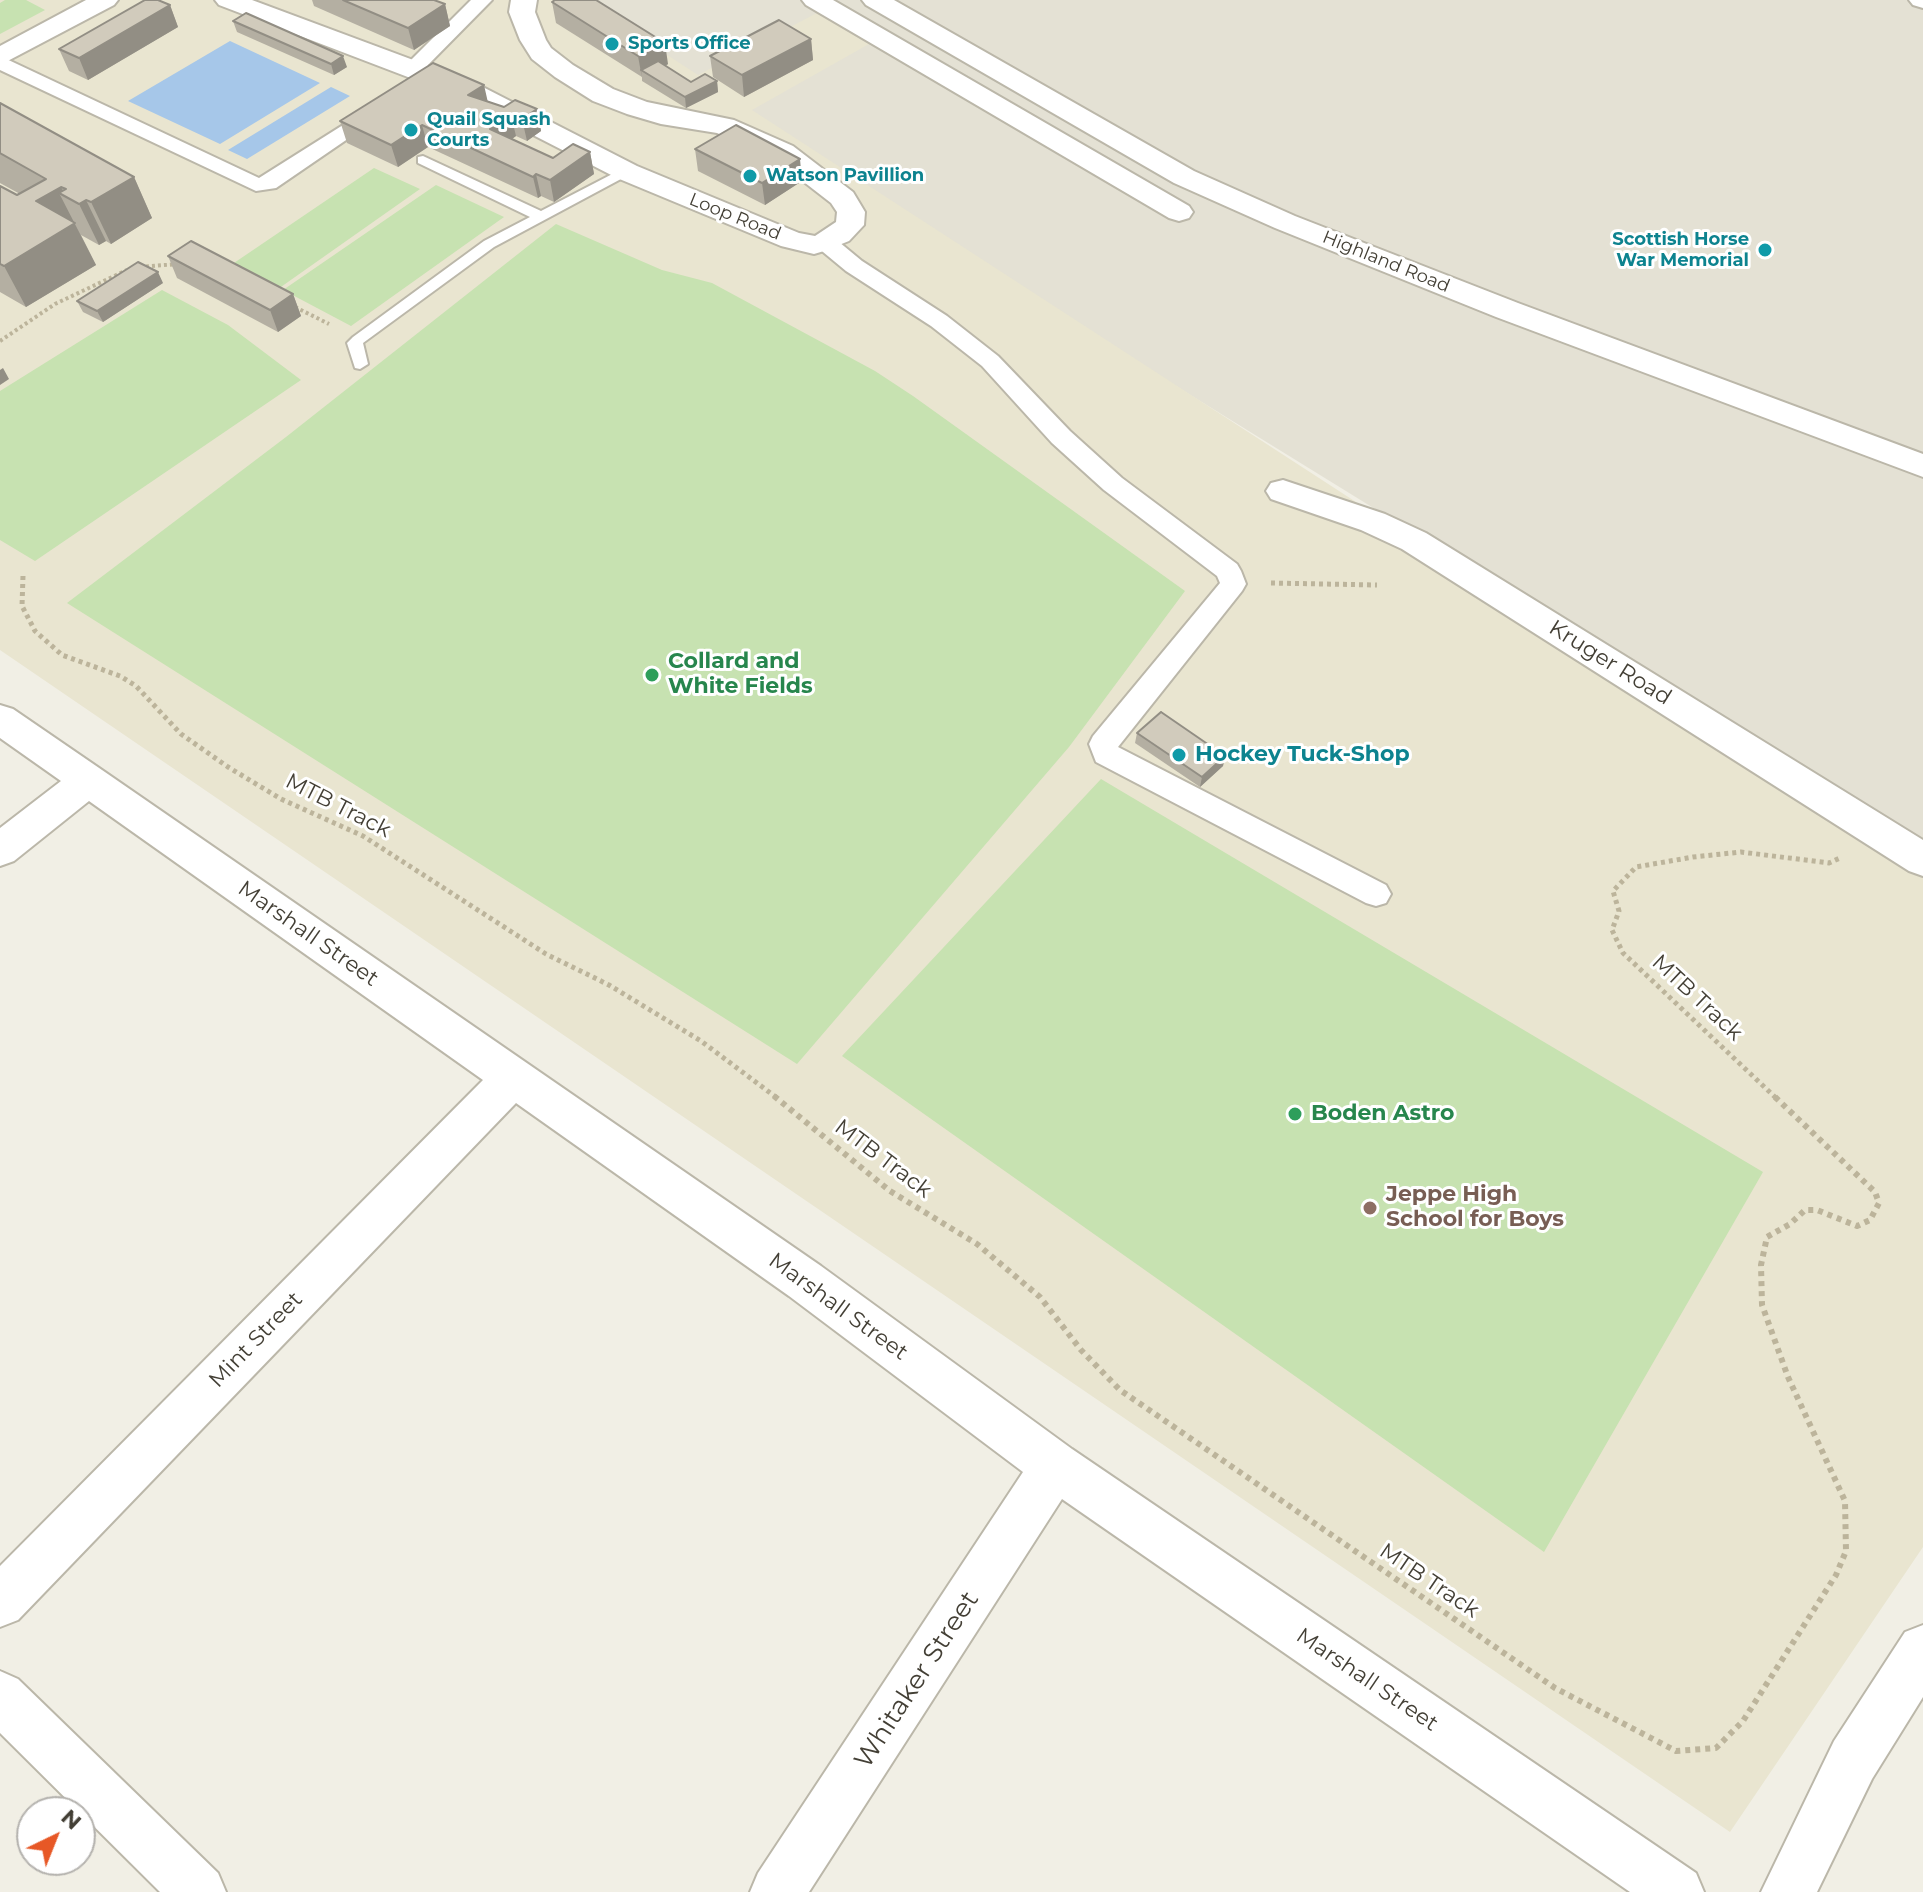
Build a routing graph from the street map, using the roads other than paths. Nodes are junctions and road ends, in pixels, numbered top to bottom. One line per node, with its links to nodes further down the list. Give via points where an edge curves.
1 (105, 0): 7 (street)
2 (228, 0): 8 (street, Loop Road)
3 (482, 0): 8 (street)
4 (524, 0): 13 (street, via 522,12 541,53 603,95 661,116 724,126 805,166 843,198 851,212 850,225)
5 (815, 0): 11 (street)
6 (875, 0): 15 (street, Highland Road, via 1195,182 1507,310)
7 (1, 57): 8 (street, via 256,185 268,183)
8 (412, 84): 10 (street, Loop Road, via 529,120)
9 (423, 160): 12 (lane)
10 (627, 172): 12 (lane); 13 (street, Loop Road, via 791,240)
11 (1179, 212)
12 (541, 217): 14 (lane, via 489,244 358,340)
13 (825, 242): 21 (street, via 990,361 1113,484 1228,571 1233,584 1103,744 1106,754)
14 (360, 364)
15 (1923, 466)
16 (1283, 491): 20 (street, Kruger Road, via 1414,541)
17 (0, 719): 18 (street, Marshall Street)
18 (89, 780): 19 (street); 22 (street, Marshall Street)
19 (0, 850)
20 (1923, 860)
21 (1376, 894)
22 (512, 1079): 23 (street, Marshall Street, via 805,1281); 24 (street, Mint Street)
23 (1055, 1466): 28 (street, Whitaker Street); 29 (street, Marshall Street)
24 (0, 1602)
25 (1923, 1650): 30 (street, via 1853,1760)
26 (0, 1697): 27 (street)
27 (199, 1892)
28 (777, 1892)
29 (1677, 1892)
30 (1788, 1892)

